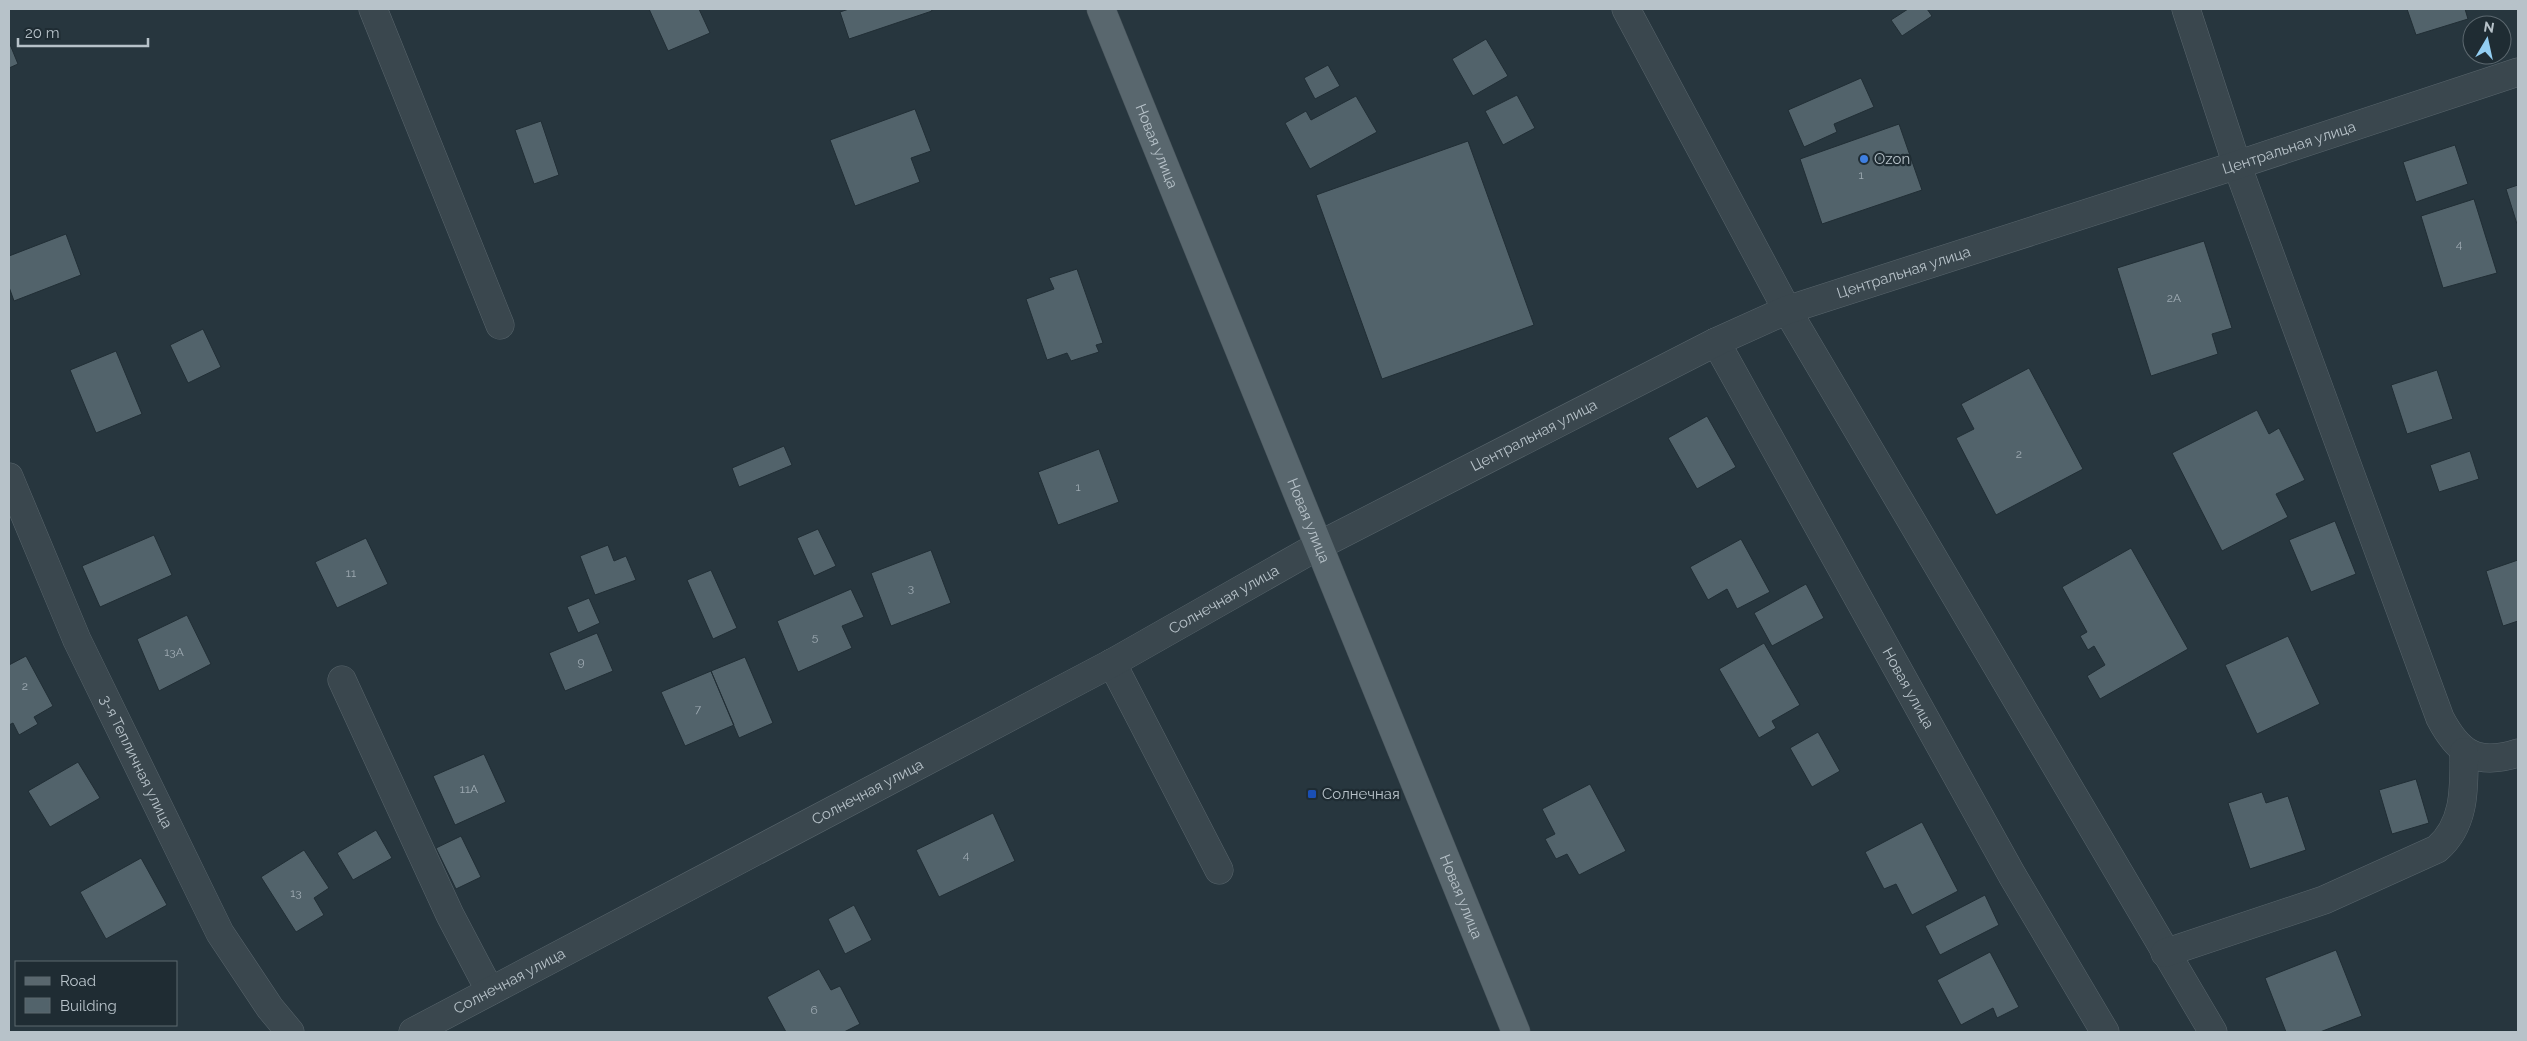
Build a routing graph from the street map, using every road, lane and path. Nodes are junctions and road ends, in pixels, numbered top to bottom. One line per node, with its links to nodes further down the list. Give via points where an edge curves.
1 (372, 9): 8 (street)
2 (1101, 9): 11 (main road, Новая улица)
3 (1626, 9): 7 (street)
4 (2186, 9): 6 (street)
5 (2518, 72): 6 (street, Центральная улица)
6 (2237, 166): 7 (street, Центральная улица); 14 (street, via 2423,676 2450,736)
7 (1787, 310): 9 (street, Центральная улица); 17 (street)
8 (500, 325)
9 (1716, 342): 11 (street, Центральная улица); 22 (street, Новая улица, via 2012,875)
10 (9, 477): 19 (street, 3-я Тепличная улица, via 77,640 220,933 250,980)
11 (1318, 546): 12 (street, Солнечная улица); 21 (main road, Новая улица)
12 (1112, 662): 16 (street); 18 (street, Солнечная улица)
13 (342, 680): 18 (street, via 450,915)
14 (2464, 752): 15 (street, via 2482,758); 17 (street, via 2464,786 2458,824 2449,839 2437,849 2324,900)
15 (2518, 753)
16 (1219, 870)
17 (2165, 953): 23 (street)
18 (490, 991): 20 (street, Солнечная улица)
19 (290, 1032)
20 (412, 1032)
21 (1516, 1032)
22 (2105, 1032)
23 (2213, 1032)

